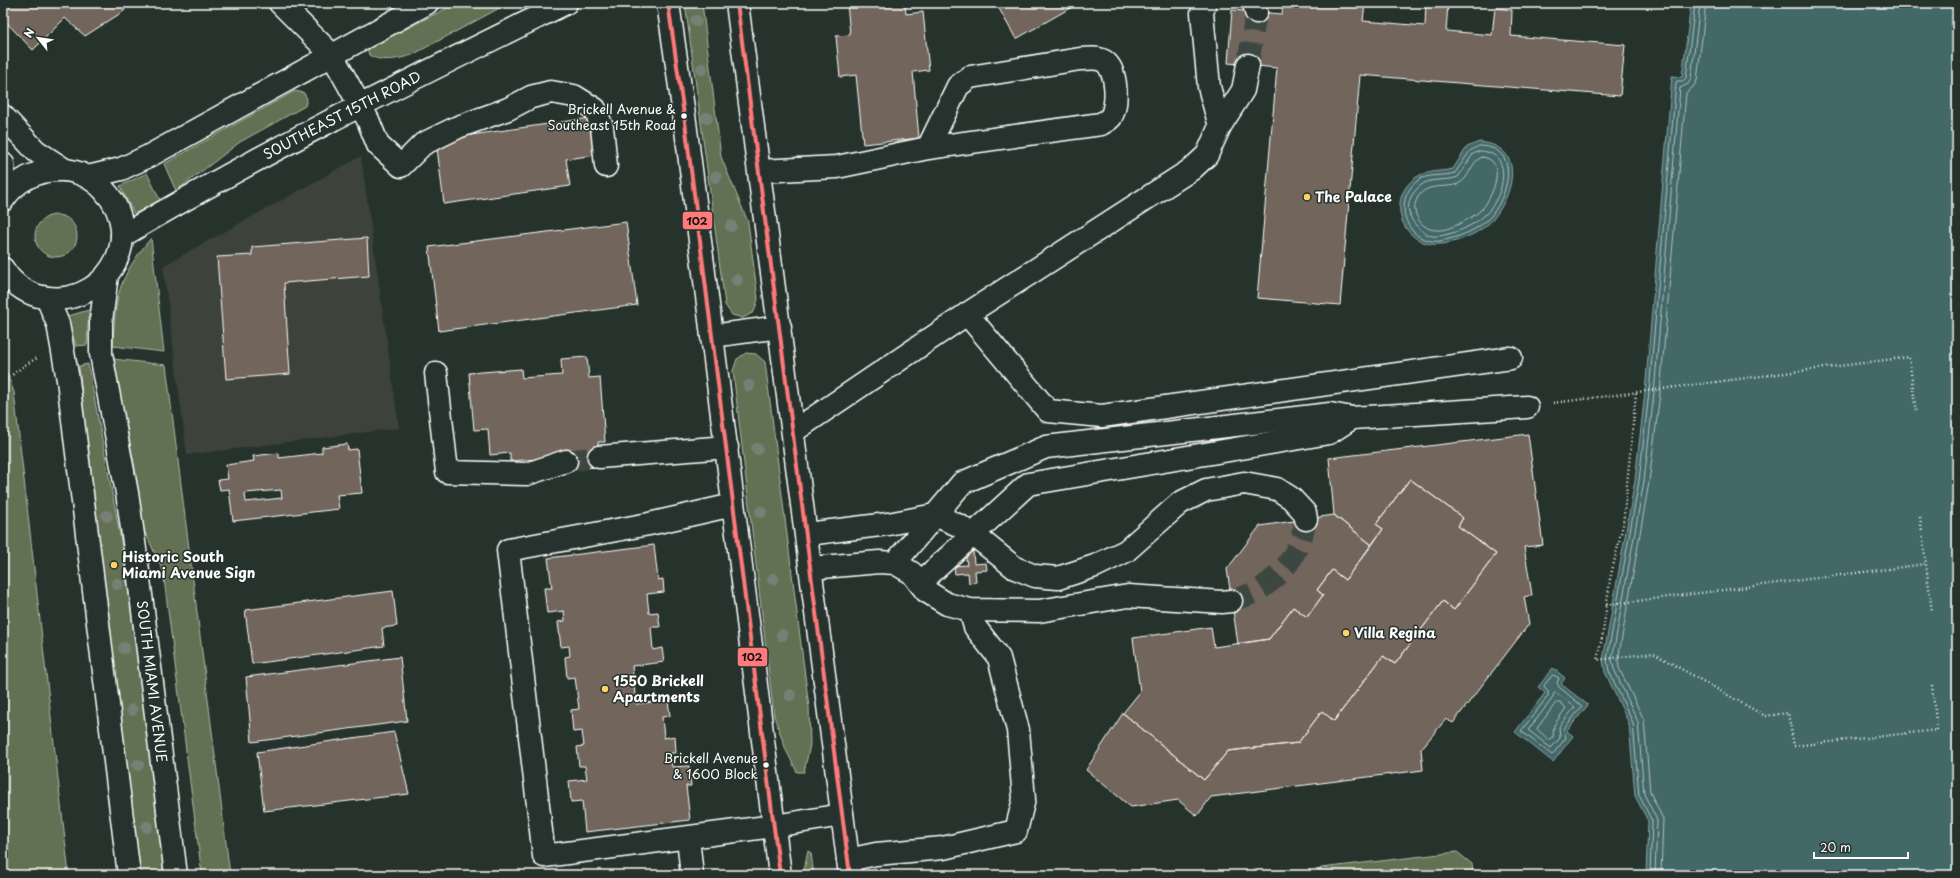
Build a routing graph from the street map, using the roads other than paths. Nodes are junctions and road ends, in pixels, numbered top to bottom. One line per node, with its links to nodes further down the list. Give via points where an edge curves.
1 (280, 3): 7 (main road)
2 (427, 3): 7 (main road)
3 (566, 3): 9 (main road, SOUTHEAST 15TH ROAD)
4 (668, 3): 25 (main road)
5 (738, 3): 16 (main road)
6 (1205, 3): 11 (main road, via 1202,12 1208,87)
7 (332, 55): 9 (main road); 17 (main road, via 149,156 121,169)
8 (1248, 65): 11 (main road, via 1243,90)
9 (359, 106): 14 (main road, via 378,145 401,166 423,144 531,97 551,92 574,96 595,108 602,127); 19 (main road, SOUTHEAST 15TH ROAD, via 175,204)
10 (3, 116): 15 (main road, via 36,151)
11 (1220, 126): 23 (main road, via 1207,155 1192,169)
12 (928, 148): 12 (main road, via 1101,124 1111,117 1116,103 1114,80 1109,66 1097,59 1080,59 970,77 958,86); 16 (main road, via 837,167)
13 (3, 164): 18 (main road)
14 (606, 166)
15 (65, 170): 17 (main road); 18 (main road, via 30,175 11,189)
16 (760, 171): 24 (main road)
17 (88, 177): 19 (main road, via 100,185 117,208)
18 (3, 199)
19 (122, 236): 21 (main road, via 115,264)
20 (4, 272): 22 (main road, via 31,294)
21 (107, 275): 22 (main road, via 95,287 80,295 64,299); 51 (main road, SOUTH MIAMI AVENUE, via 101,321 101,354 135,547)
22 (47, 298): 50 (main road, via 58,324 68,380)
23 (967, 314): 26 (main road, via 1048,411 1102,416); 30 (main road)
24 (780, 327): 25 (main road); 30 (main road)
25 (712, 336): 32 (main road)
26 (1510, 358)
27 (436, 373): 34 (main road, via 447,472 527,474)
28 (1527, 406): 29 (main road)
29 (1352, 418): 31 (main road, via 1330,414); 35 (main road, via 1329,433)
30 (794, 431): 39 (main road)
31 (1068, 444): 35 (main road); 37 (main road, via 1046,447 962,483)
32 (726, 447): 33 (main road); 36 (main road)
33 (599, 457)
34 (566, 461)
35 (1074, 476): 40 (main road, via 1028,484)
36 (733, 505): 47 (main road); 48 (main road, via 649,524 508,550 544,856)
37 (935, 515): 39 (main road, via 888,524); 40 (main road); 41 (main road)
38 (1306, 519): 40 (main road, via 1305,514 1291,498 1277,489 1244,483 1206,490 1180,503 1126,551 1095,566 1058,578 1035,576 1015,568)
39 (807, 534): 42 (main road)
40 (973, 535): 43 (main road)
41 (895, 563): 42 (main road); 43 (main road, via 912,573)
42 (811, 568): 46 (main road)
43 (920, 583): 45 (main road, via 926,591 947,604)
44 (1231, 601): 45 (main road, via 1128,596 1039,611)
45 (970, 610): 49 (main road, via 975,627 999,658 1018,730 1024,798 1016,832 944,848 876,854)
46 (842, 815): 47 (main road); 49 (main road)
47 (774, 826): 48 (main road); 53 (main road)
48 (688, 838): 52 (main road)
49 (849, 868)
50 (129, 875)
51 (176, 875)
52 (692, 875)
53 (780, 875)

